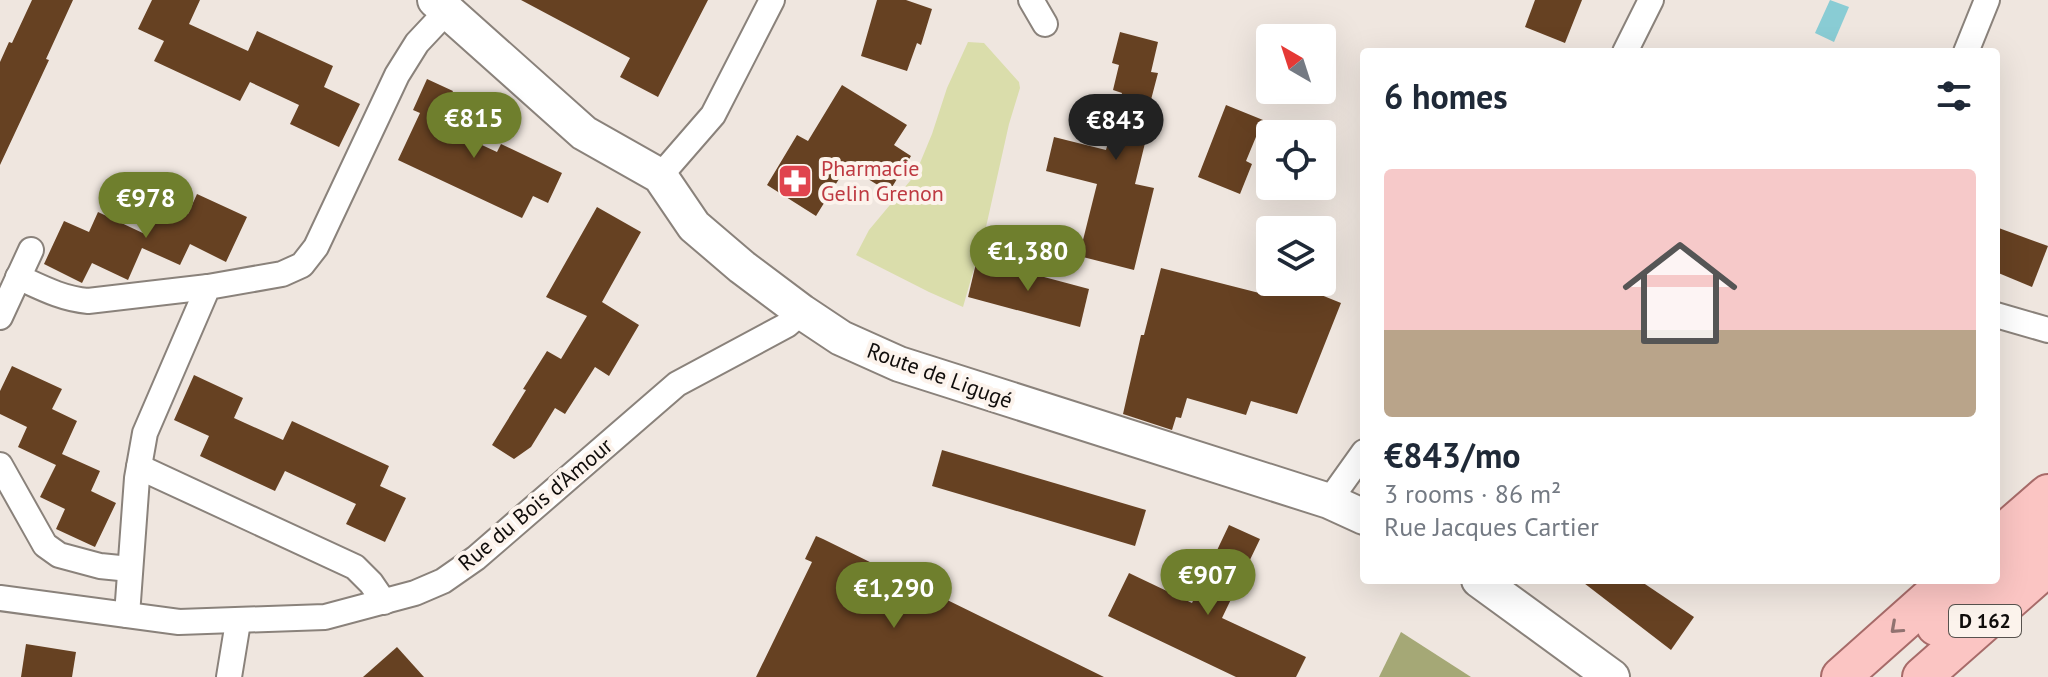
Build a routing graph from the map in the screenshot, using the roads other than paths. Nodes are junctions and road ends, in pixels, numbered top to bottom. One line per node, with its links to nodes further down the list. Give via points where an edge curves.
1 (772, 0): 9 (street, via 713,115)
2 (1031, 0): 6 (street)
3 (1651, 0): 7 (street)
4 (1987, 0): 8 (street)
5 (441, 6): 9 (street, Route de Ligugé, via 584,133); 12 (street, via 397,75 316,247 302,265 282,274)
6 (1045, 24)
7 (1627, 48)
8 (1968, 48)
9 (660, 176): 13 (street, Route de Ligugé, via 694,226)
10 (31, 250): 11 (street)
11 (18, 277): 12 (street, via 72,300 88,301); 15 (street)
12 (208, 287): 19 (street, via 145,433)
13 (802, 312): 21 (street, Route de Ligugé, via 841,338 899,364); 32 (street, Rue du Bois d'Amour, via 677,384 443,581)
14 (2000, 316): 16 (street)
15 (0, 317)
16 (2048, 330)
17 (1360, 458): 21 (street)
18 (0, 465): 27 (street, via 45,545 59,555)
19 (139, 467): 27 (street); 32 (street, via 355,567)
20 (2048, 494): 24 (main road)
21 (1329, 501): 22 (street, Route de Ligugé)
22 (1360, 515)
23 (2048, 525): 26 (main road)
24 (2000, 536)
25 (2048, 566): 39 (main road, D 162)
26 (2000, 568)
27 (130, 569): 33 (street)
28 (1484, 584): 36 (street)
29 (1946, 584): 37 (main road, D 162, one-way to 37)
30 (1983, 584): 38 (main road)
31 (0, 598): 33 (street, Rue du Bois d'Amour)
32 (384, 602): 34 (street, Rue du Bois d'Amour, via 325,617)
33 (127, 615): 34 (street, Rue du Bois d'Amour)
34 (238, 622): 35 (street)
35 (229, 677)
36 (1612, 677)
37 (1841, 677)
38 (1880, 677)
39 (1922, 677)

